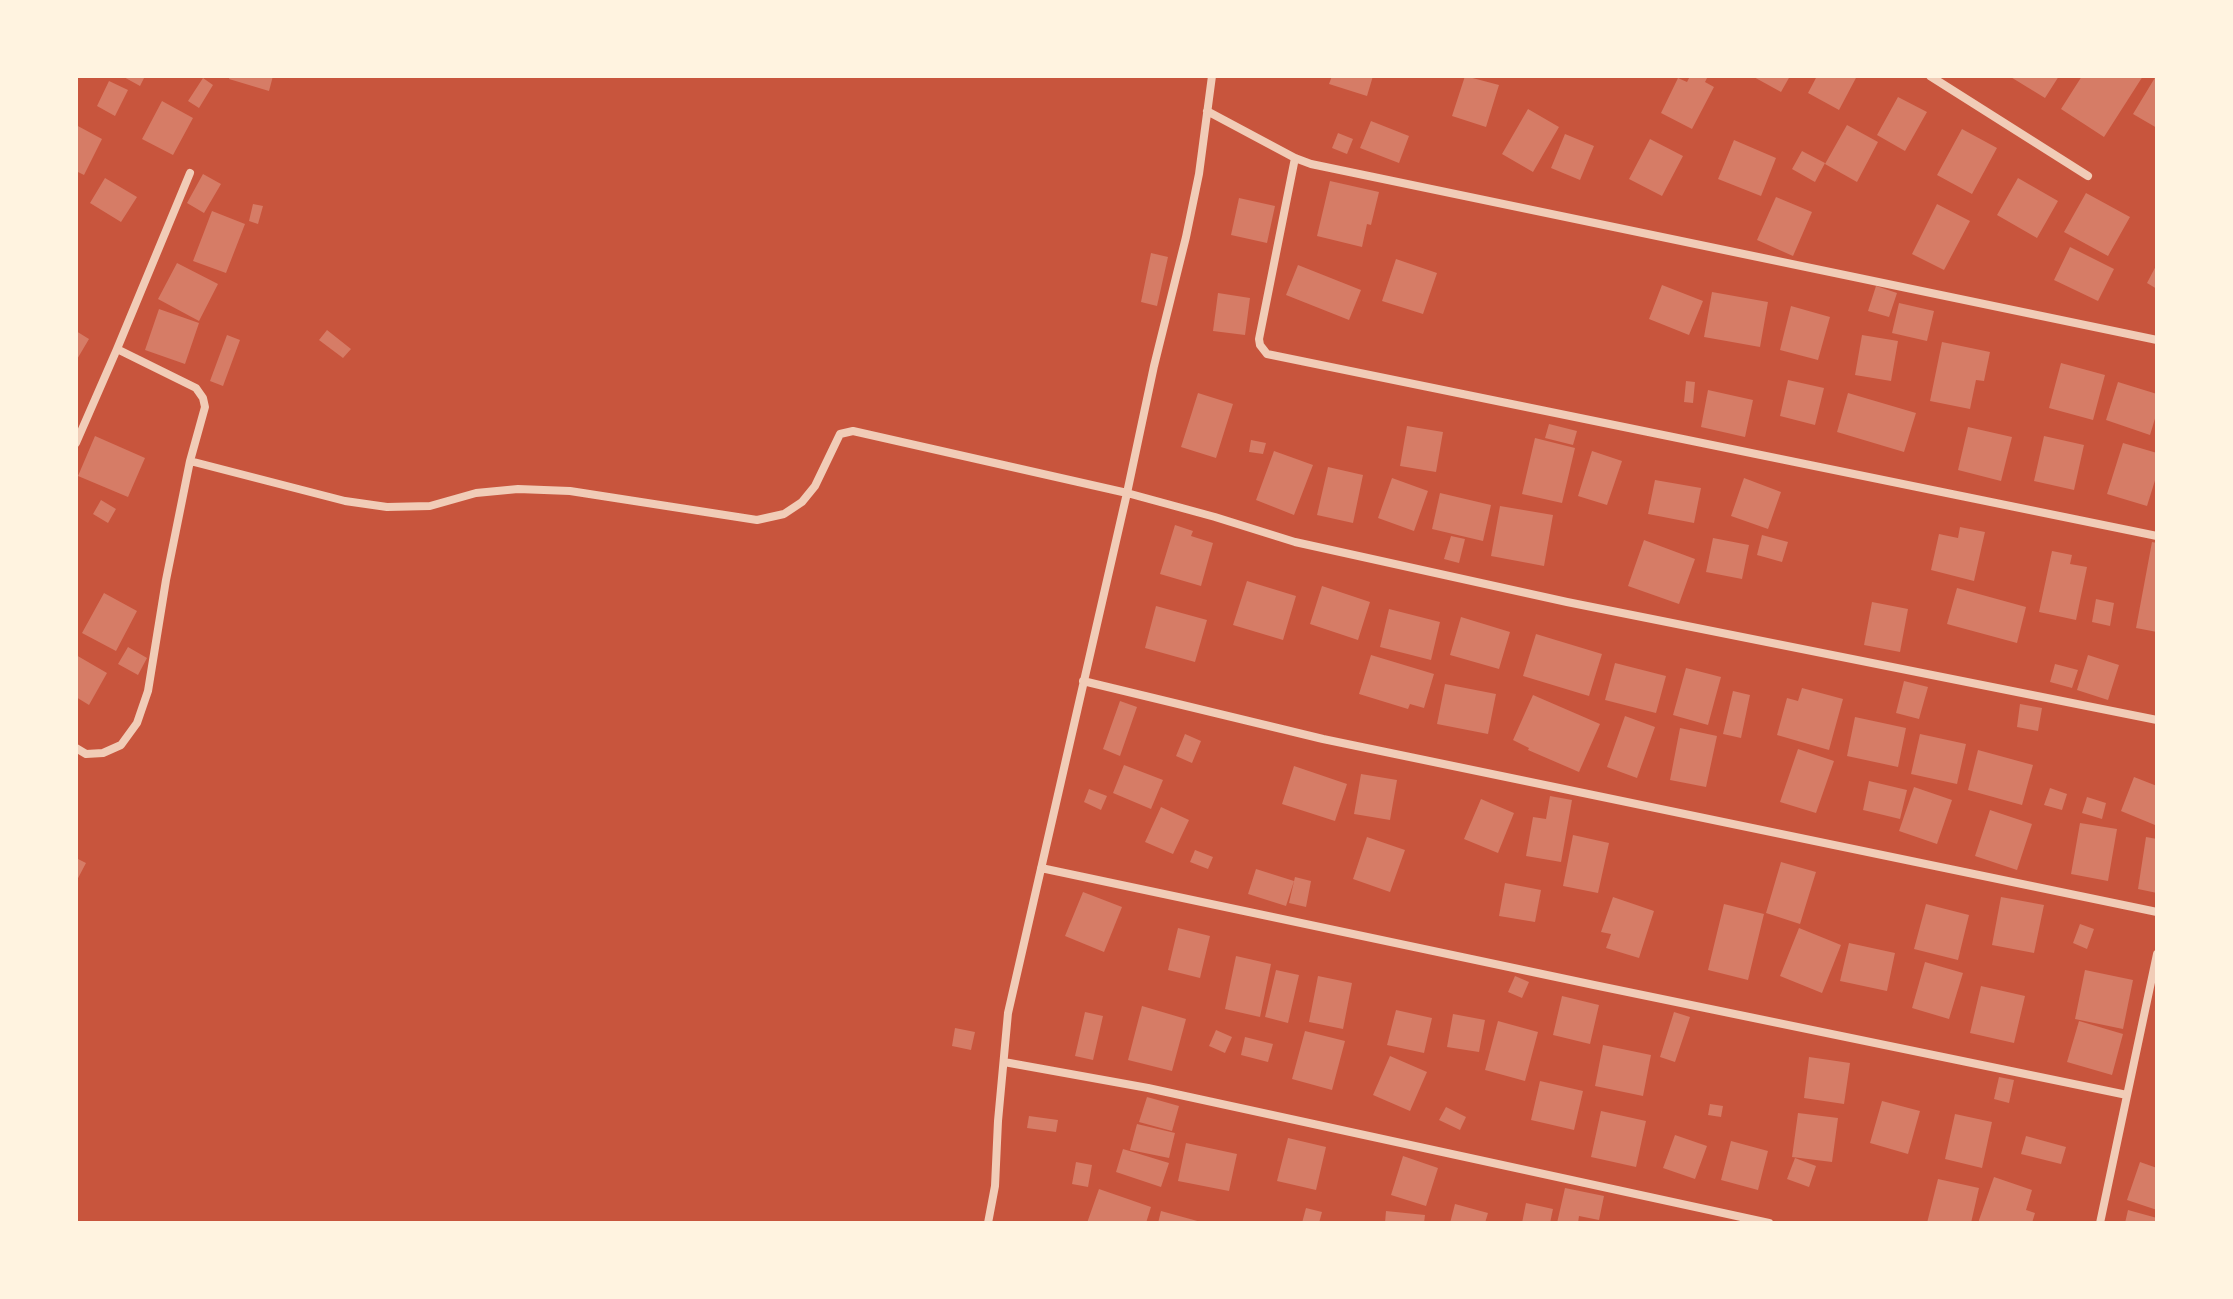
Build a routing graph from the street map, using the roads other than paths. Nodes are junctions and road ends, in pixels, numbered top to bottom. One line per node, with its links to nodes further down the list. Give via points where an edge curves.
1 (1212, 76): 3 (street)
2 (1930, 76): 6 (street)
3 (1207, 111): 4 (street); 11 (street, via 1199,174)
4 (1295, 158): 7 (street); 12 (street, via 1259,339 1267,354)
5 (190, 173): 8 (street)
6 (2088, 176)
7 (2157, 340)
8 (117, 349): 9 (street); 10 (street, via 196,388 203,398)
9 (76, 443)
10 (190, 461): 11 (street, via 387,507 430,506 476,493 518,489 570,491 757,520 784,514 802,502 840,434 853,431); 15 (street, via 148,691 137,723 121,745 103,753 86,754)
11 (1127, 493): 13 (street); 14 (street, via 1295,542 1567,602)
12 (2157, 536)
13 (1083, 681): 16 (street); 17 (street, via 1323,739)
14 (2157, 720)
15 (76, 748)
16 (1041, 868): 19 (street, via 1008,1013); 20 (street)
17 (2157, 912)
18 (2157, 954): 20 (street)
19 (1004, 1062): 21 (street); 22 (street, via 1148,1088)
20 (2127, 1095): 23 (street)
21 (988, 1223)
22 (1769, 1223)
23 (2100, 1223)

